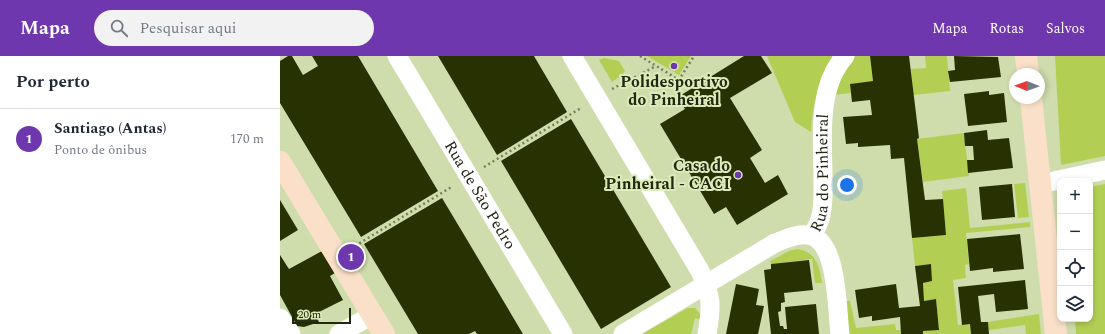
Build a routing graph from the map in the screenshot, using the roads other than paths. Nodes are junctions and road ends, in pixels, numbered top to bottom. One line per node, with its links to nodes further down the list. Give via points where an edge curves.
1 (397, 56): 17 (street, Rua de São Pedro)
2 (572, 56): 11 (street)
3 (845, 56): 10 (street, Rua do Pinheiral, via 831,77 824,106 823,202 820,219)
4 (1026, 56): 5 (main road)
5 (1027, 68)
6 (1032, 104): 9 (main road)
7 (280, 162): 12 (main road)
8 (1105, 170): 9 (street)
9 (1040, 184): 21 (main road)
10 (812, 236): 11 (street, via 792,236 775,242); 20 (street, Rua do Pinheiral, via 821,242 828,252)
11 (706, 284): 18 (street); 19 (street, via 712,309)
12 (372, 316): 15 (street); 16 (main road)
13 (280, 318): 14 (street)
14 (290, 334)
15 (338, 334)
16 (384, 334)
17 (563, 334)
18 (622, 334)
19 (707, 334)
20 (840, 334)
21 (1056, 334)

